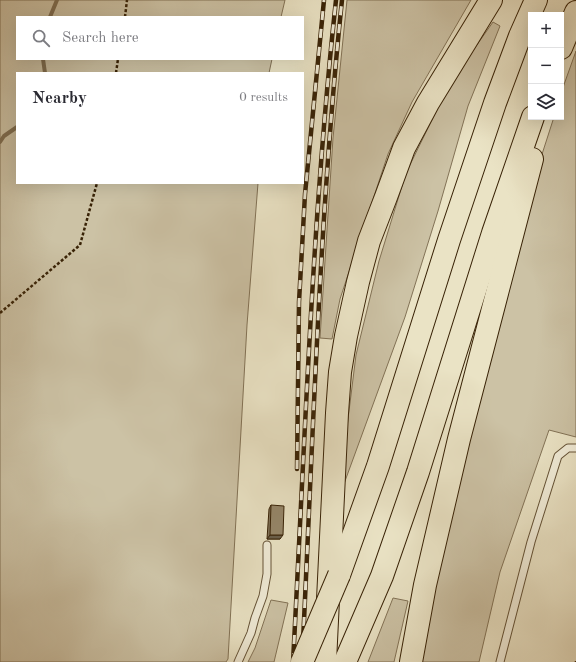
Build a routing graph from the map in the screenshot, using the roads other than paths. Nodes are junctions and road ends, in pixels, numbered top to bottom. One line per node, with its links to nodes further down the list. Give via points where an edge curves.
1 (491, 0): 11 (highway, via 404,148 369,241 358,282 340,372)
2 (536, 0): 10 (highway, bridge, via 495,103 375,473 339,575)
3 (576, 12): 4 (highway)
4 (564, 41)
5 (532, 120): 12 (highway, via 493,232 382,576)
6 (542, 120): 13 (highway, via 459,439)
7 (576, 448): 14 (lane, via 568,448 562,452 555,464 531,542)
8 (267, 544): 9 (lane, via 268,574 263,596)
9 (238, 662)
10 (302, 662)
11 (325, 662)
12 (344, 662)
13 (410, 662)
14 (500, 662)

